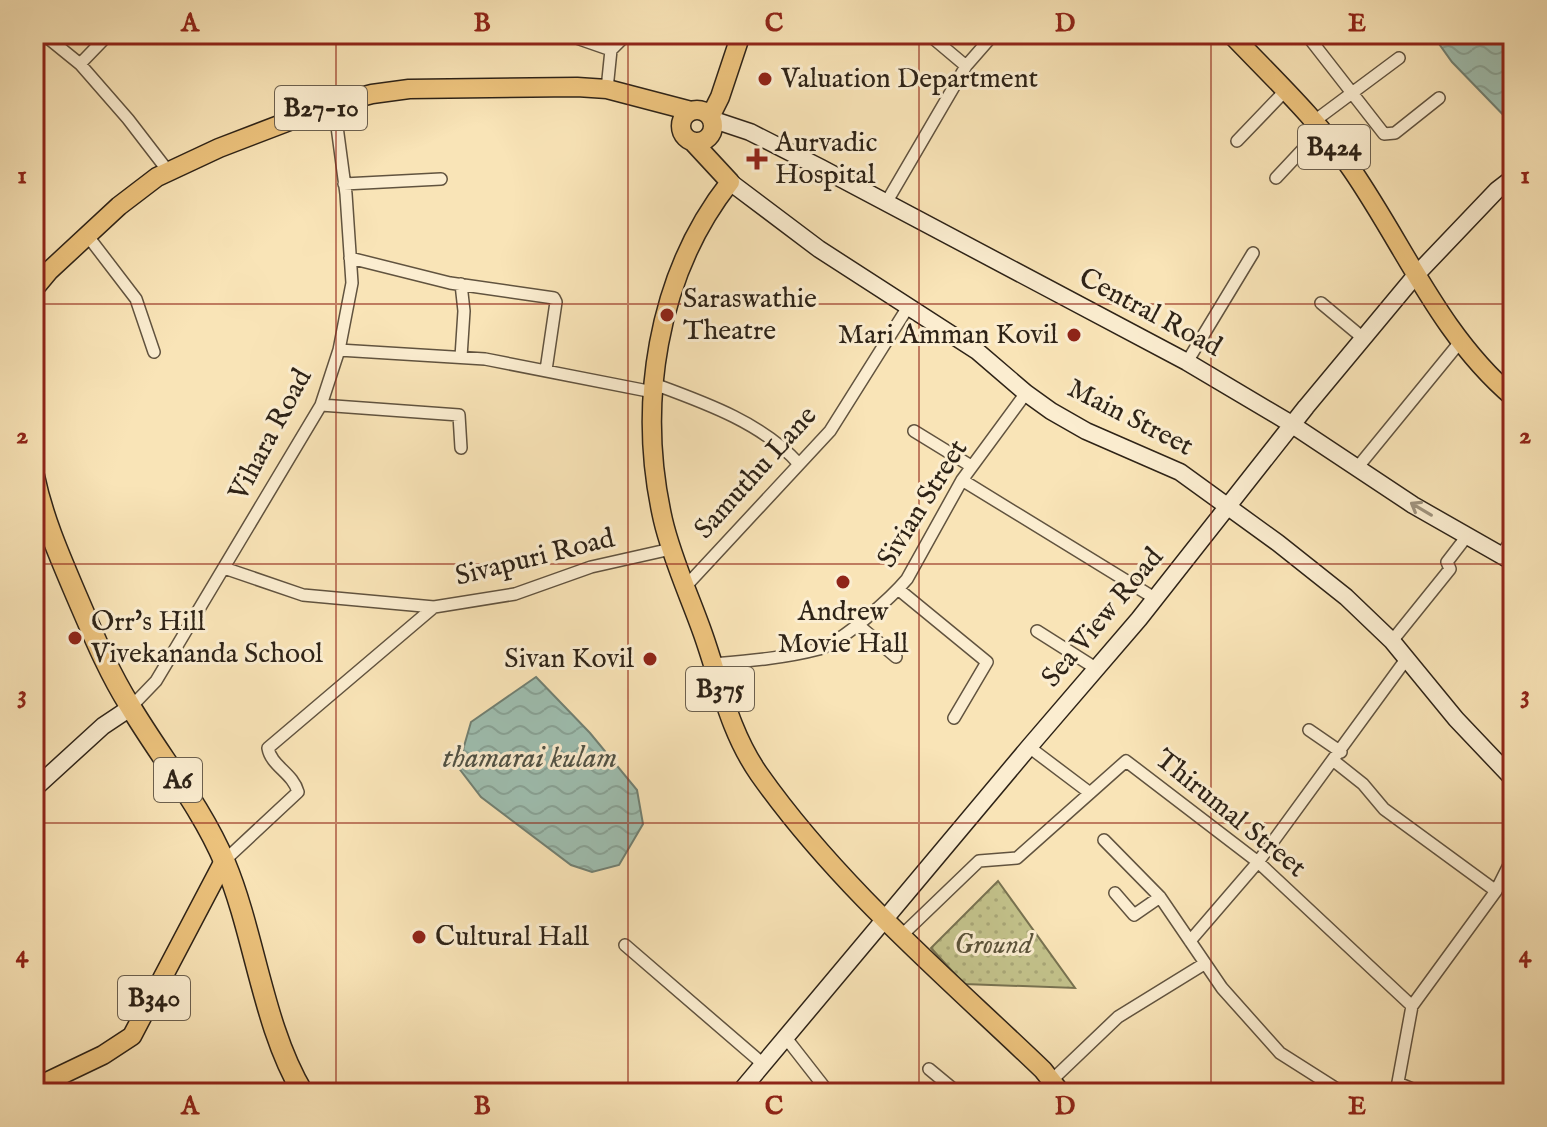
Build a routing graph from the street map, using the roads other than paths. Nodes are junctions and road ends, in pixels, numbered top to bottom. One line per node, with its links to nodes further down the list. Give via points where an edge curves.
1 (43, 34): 13 (street)
2 (109, 34): 13 (street)
3 (565, 34): 11 (street)
4 (618, 34): 11 (street)
5 (627, 34): 11 (street)
6 (741, 34): 21 (main road)
7 (928, 34): 14 (street)
8 (994, 34): 14 (street)
9 (1231, 34): 16 (main road, B424)
10 (1306, 34): 17 (street)
11 (611, 50): 15 (street)
12 (1399, 58): 17 (street)
13 (80, 64): 25 (street)
14 (966, 66): 31 (street)
15 (607, 89): 18 (main road, Main Street / B27-10); 20 (main road, Main Street / B27-10, via 421,88)
16 (1285, 91): 22 (main road, B424); 24 (street)
17 (1351, 94): 19 (street, via 1388,135); 22 (street)
18 (639, 97): 21 (main road, Main Street / B27-10); 23 (main road, Main Street / B27-10)
19 (1439, 98)
20 (334, 104): 25 (main road, Main Street / B27-10); 30 (street, Vihara Road)
21 (705, 120): 23 (main road, via 704,139); 23 (main road, via 682,120); 29 (main road); 31 (main road, Central Road, via 750,132)
22 (1316, 126): 26 (street); 36 (main road, B424, via 1358,178)
23 (688, 137): 29 (main road, Main Street)
24 (1237, 141)
25 (168, 171): 32 (main road, Main Street / B27-10)
26 (1276, 178)
27 (441, 179): 30 (street)
28 (1510, 180): 36 (main road, Sea View Road)
29 (730, 182): 40 (main road, Main Street); 48 (main road, B375, via 676,282)
30 (344, 184): 34 (street, Vihara Road)
31 (886, 203): 46 (main road, Central Road)
32 (87, 235): 35 (main road, Main Street / B27-10); 44 (street, via 136,299)
33 (1253, 253): 46 (street)
34 (350, 258): 37 (street); 43 (street, Vihara Road, via 352,283)
35 (42, 275): 38 (main road, Main Street / B27-10)
36 (1415, 276): 41 (main road, Sea View Road); 42 (main road, B424)
37 (461, 284): 45 (street); 47 (street, via 556,300)
38 (34, 289)
39 (1321, 303): 41 (street)
40 (908, 307): 49 (main road, Main Street, via 977,351); 55 (street, Samuthu Lane, via 830,431)
41 (1363, 338): 52 (main road, Sea View Road)
42 (1460, 342): 50 (main road, B424); 57 (street)
43 (339, 350): 45 (street); 51 (street, Vihara Road)
44 (154, 352)
45 (461, 357): 47 (street)
46 (1187, 362): 52 (main road, Central Road)
47 (546, 370): 48 (street)
48 (653, 388): 55 (street, via 694,399 765,434); 64 (main road, B375, via 651,455)
49 (1026, 393): 56 (street, Sivian Street); 60 (main road, Main Street, via 1086,431 1170,467)
50 (1513, 397)
51 (321, 405): 54 (street, via 459,415); 66 (street, Vihara Road)
52 (1292, 425): 57 (main road, Central Road); 60 (main road, Sea View Road)
53 (914, 431): 56 (street)
54 (461, 448)
55 (799, 464): 67 (street, Samuthu Lane)
56 (971, 466): 59 (street, Sivian Street)
57 (1357, 468): 62 (main road, Central Road, one-way to 57)
58 (34, 476): 61 (highway, A6)
59 (962, 480): 68 (street, Sivian Street); 69 (street)
60 (1228, 506): 69 (main road, Sea View Road); 73 (main road, Main Street, via 1337,589)
61 (38, 515): 78 (highway, A6)
62 (1467, 536): 65 (main road, Central Road); 73 (street, via 1447,562 1450,569)
63 (1513, 538): 65 (street)
64 (671, 549): 67 (main road, B375); 70 (street, Sivapuri Road, via 591,567 515,594)
65 (1507, 558)
66 (224, 568): 70 (street, Sivapuri Road, via 303,595); 78 (street, Vihara Road, via 156,681)
67 (686, 586): 76 (main road, B375)
68 (898, 589): 71 (street, Sivian Street); 79 (street, via 987,662)
69 (1156, 599): 77 (main road, Sea View Road)
70 (434, 607): 88 (street, via 268,748 269,757 295,781 298,792)
71 (857, 624): 74 (street); 76 (street, Sivian Street, via 822,648)
72 (1037, 631): 77 (street)
73 (1392, 641): 75 (main road, Main Street)
74 (896, 657)
75 (1407, 658): 82 (street); 83 (main road, Main Street)
76 (713, 664): 93 (main road, B375, via 733,728 758,772)
77 (1097, 669): 81 (main road, Sea View Road)
78 (130, 708): 84 (main road); 88 (highway, A6, via 199,812)
79 (954, 718)
80 (1309, 730): 82 (street)
81 (1029, 747): 85 (street); 93 (main road, Sea View Road)
82 (1337, 756): 89 (street); 90 (street, via 1384,809)
83 (1513, 779)
84 (34, 789)
85 (1090, 793): 89 (street, Thirumal Street, via 1126,761); 94 (street, Thirumal Street, via 1017,858 979,861)
86 (1104, 840): 92 (street)
87 (1513, 857): 90 (street)
88 (224, 861): 102 (main road, B340, via 132,1036); 105 (highway, A6, via 280,1044)
89 (1258, 862): 95 (street); 98 (street, Thirumal Street)
90 (1496, 891): 98 (street)
91 (1115, 893): 92 (street, via 1134,915)
92 (1160, 897): 95 (street)
93 (886, 920): 94 (main road, B375); 99 (main road, Sea View Road)
94 (901, 936): 104 (main road, B375)
95 (1190, 941): 97 (street)
96 (625, 945): 100 (street)
97 (1204, 964): 104 (street, via 1118,1017); 109 (street, via 1280,1053)
98 (1412, 1006): 103 (street)
99 (786, 1038): 100 (main road, Sea View Road); 107 (street)
100 (763, 1064): 106 (main road, Sea View Road)
101 (929, 1069): 108 (street)
102 (34, 1088)
103 (1397, 1088): 110 (street)
104 (1052, 1089)
105 (303, 1093)
106 (739, 1093)
107 (829, 1093)
108 (958, 1093)
109 (1343, 1093)
110 (1422, 1093)

